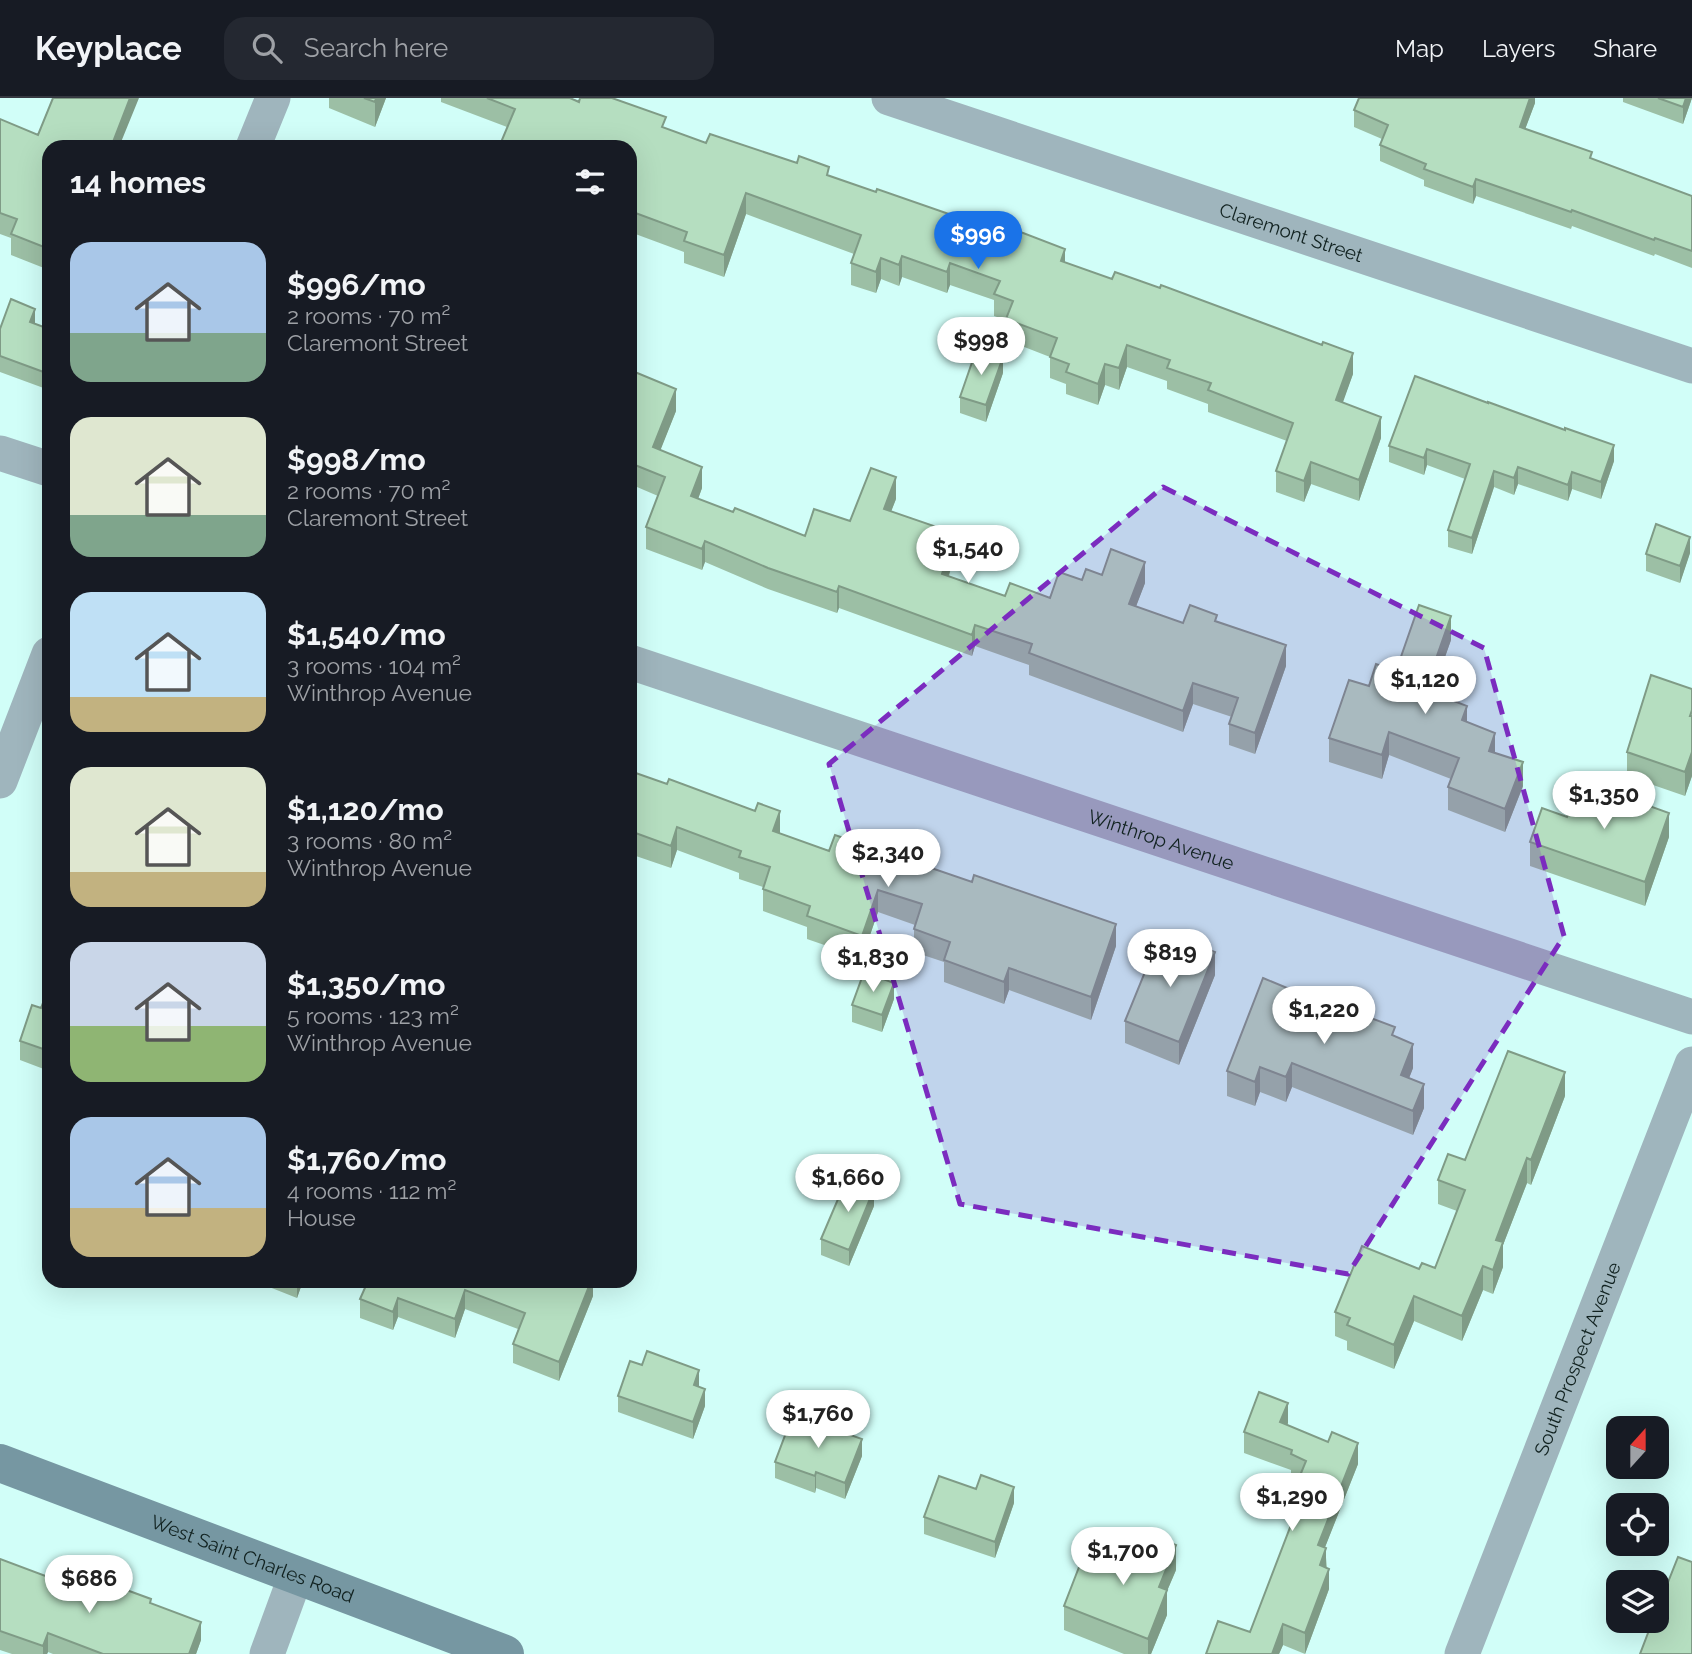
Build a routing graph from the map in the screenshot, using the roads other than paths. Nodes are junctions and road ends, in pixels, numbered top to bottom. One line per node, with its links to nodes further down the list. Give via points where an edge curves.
1 (273, 98): 3 (street)
2 (889, 98): 4 (street, Claremont Street)
3 (256, 140)
4 (1692, 366)
5 (0, 453): 6 (street)
6 (42, 467)
7 (637, 664): 10 (street, Winthrop Avenue)
8 (42, 672): 9 (street)
9 (0, 780)
10 (1692, 1017)
11 (1692, 1064): 16 (street, South Prospect Avenue)
12 (0, 1463): 13 (main road, West Saint Charles Road)
13 (296, 1575): 14 (street); 15 (main road, West Saint Charles Road)
14 (267, 1654)
15 (505, 1654)
16 (1462, 1654)

